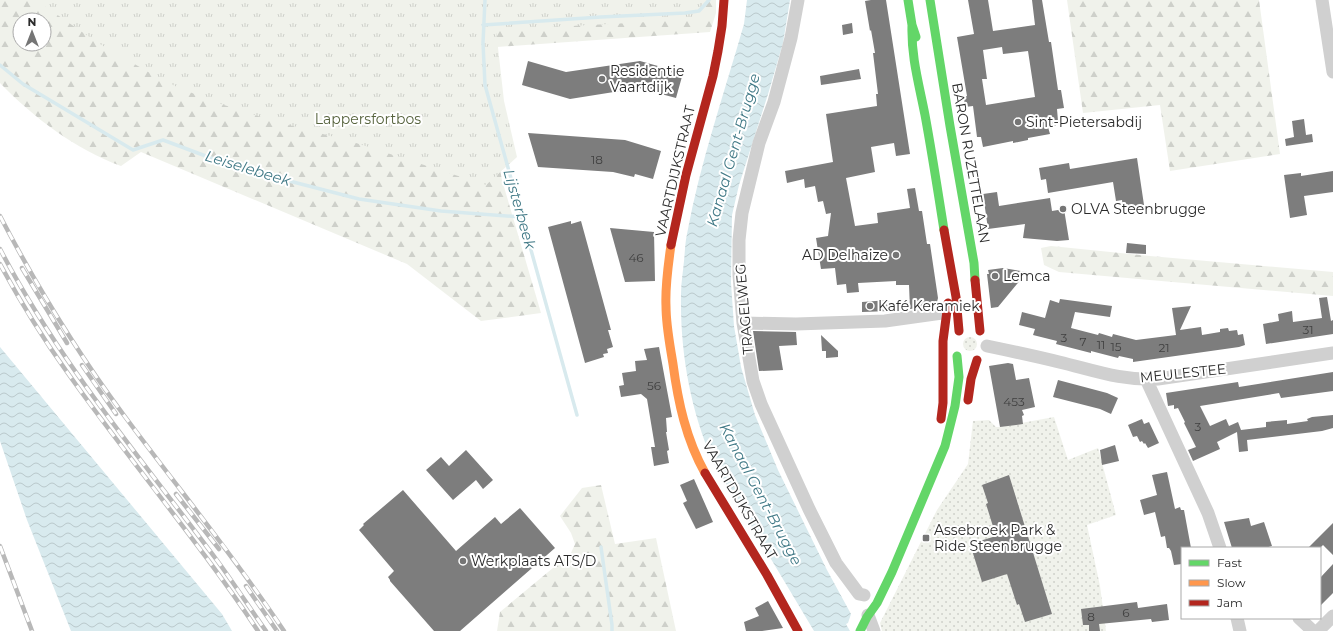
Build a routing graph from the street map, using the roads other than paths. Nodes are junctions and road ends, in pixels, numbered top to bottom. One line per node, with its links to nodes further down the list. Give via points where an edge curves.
1 (724, 0): 28 (main road, VAARTDIJKSTRAAT, via 717,58 686,174 670,252 666,304 668,336 681,409 698,460)
2 (798, 0): 13 (street, TRAGELWEG, via 791,38 742,213 739,275)
3 (908, 0): 6 (main road, BARON RUZETTELAAN)
4 (930, 0): 14 (main road, BARON RUZETTELAAN, via 974,263)
5 (1322, 0): 9 (street)
6 (912, 25): 7 (main road, BARON RUZETTELAAN); 10 (main road, BARON RUZETTELAAN, via 911,41)
7 (923, 56)
8 (926, 72): 10 (main road, BARON RUZETTELAAN, via 928,87)
9 (1333, 72)
10 (925, 114): 11 (main road, BARON RUZETTELAAN)
11 (949, 263): 14 (main road, BARON RUZETTELAAN); 21 (main road, BARON RUZETTELAAN, via 948,313 943,341 942,411 938,442 928,472)
12 (942, 313): 13 (street, via 885,320 796,324)
13 (743, 323): 23 (street, TRAGELWEG, via 753,381 789,468 836,563 859,594)
14 (967, 331): 15 (main road, via 984,335)
15 (987, 346): 17 (main road, via 986,352); 18 (street, MEULESTEE, via 1116,377)
16 (1333, 353): 18 (street, MEULESTEE)
17 (977, 360): 19 (main road); 21 (main road, BARON RUZETTELAAN, via 963,360 955,353 959,377 955,406 945,446)
18 (1146, 379): 22 (street, via 1208,513)
19 (966, 408)
20 (959, 429): 21 (main road, BARON RUZETTELAAN, via 942,477)
21 (924, 499): 24 (main road, BARON RUZETTELAAN, via 892,572 877,603)
22 (1220, 547)
23 (864, 595)
24 (868, 615): 29 (main road, BARON RUZETTELAAN); 30 (street)
25 (1333, 616): 33 (street)
26 (1237, 619): 31 (street)
27 (1300, 619): 32 (street)
28 (798, 631)
29 (860, 631)
30 (874, 631)
31 (1240, 631)
32 (1313, 631)
33 (1318, 631)

